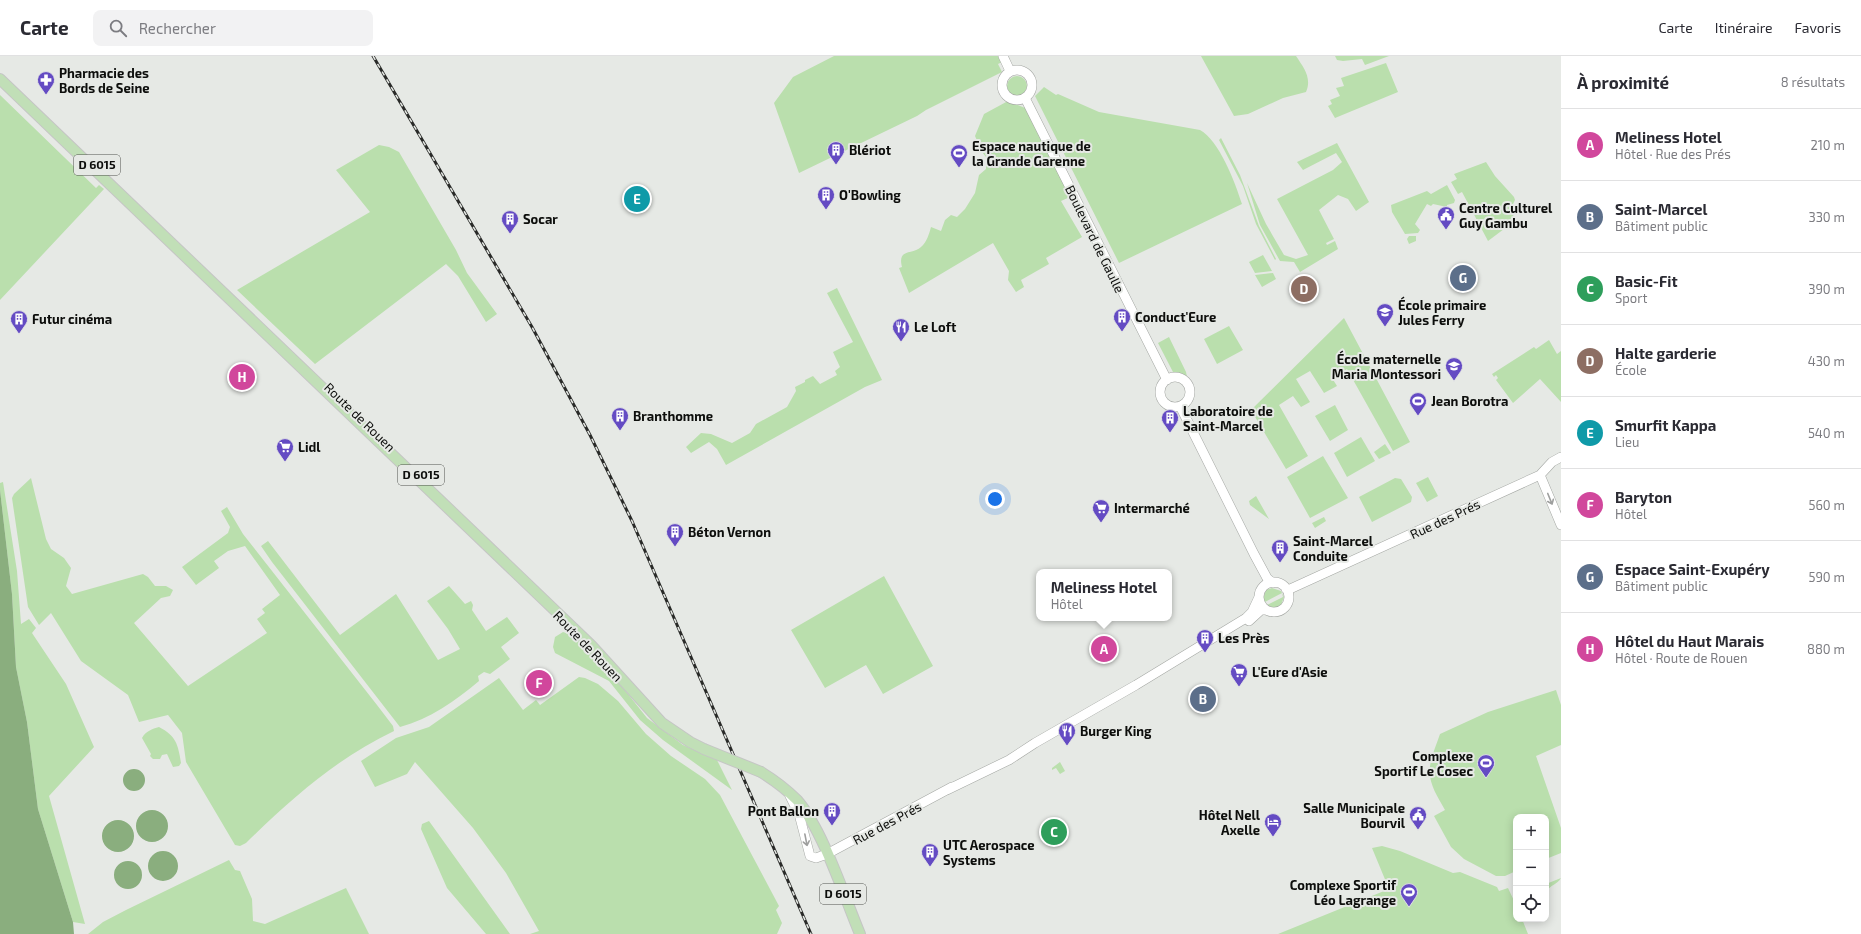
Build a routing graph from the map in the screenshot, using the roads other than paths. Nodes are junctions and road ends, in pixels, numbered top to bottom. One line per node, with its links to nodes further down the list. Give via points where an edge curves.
1 (1003, 56): 2 (main road)
2 (1010, 71): 5 (main road, via 1022,70 1032,79 1031,92); 5 (main road, via 1003,79 1004,93 1015,100)
3 (0, 72): 6 (main road, D 6015)
4 (0, 79): 6 (main road, D 6015)
5 (1025, 98): 7 (main road, Boulevard de Gaulle)
6 (191, 259): 21 (main road, Route de Rouen / D 6015, bridge, via 604,650 640,700 658,720 673,732 704,749 760,772)
7 (1167, 380): 8 (main road, via 1161,386 1162,398 1171,406); 8 (main road, via 1177,377 1187,384 1189,395)
8 (1180, 406): 12 (main road)
9 (1561, 457): 10 (main road, Rue des Prés)
10 (1540, 474): 11 (main road, one-way to 11); 13 (main road, Rue des Prés)
11 (1561, 525)
12 (1254, 554): 14 (main road); 15 (main road, via 1264,582)
13 (1334, 570): 16 (main road, Rue des Prés, via 1290,590); 18 (main road, Rue des Prés)
14 (1273, 583): 15 (main road); 16 (main road, via 1280,584)
15 (1262, 588): 17 (main road)
16 (1286, 589): 18 (main road)
17 (1259, 597): 19 (main road, via 1261,606); 20 (main road, Rue des Prés, via 1246,618)
18 (1288, 600): 19 (main road, via 1286,606 1279,611)
19 (1266, 610): 20 (main road, Rue des Prés, via 1262,610 1250,621 1197,652)
20 (1146, 679): 22 (main road, Rue des Prés, via 1035,743)
21 (788, 791): 22 (main road, Route de Rouen / D 6015, via 809,817); 22 (main road, one-way to 22, via 799,814 810,856 816,858)
22 (827, 854): 23 (main road, Route de Rouen / D 6015)
23 (860, 934)

